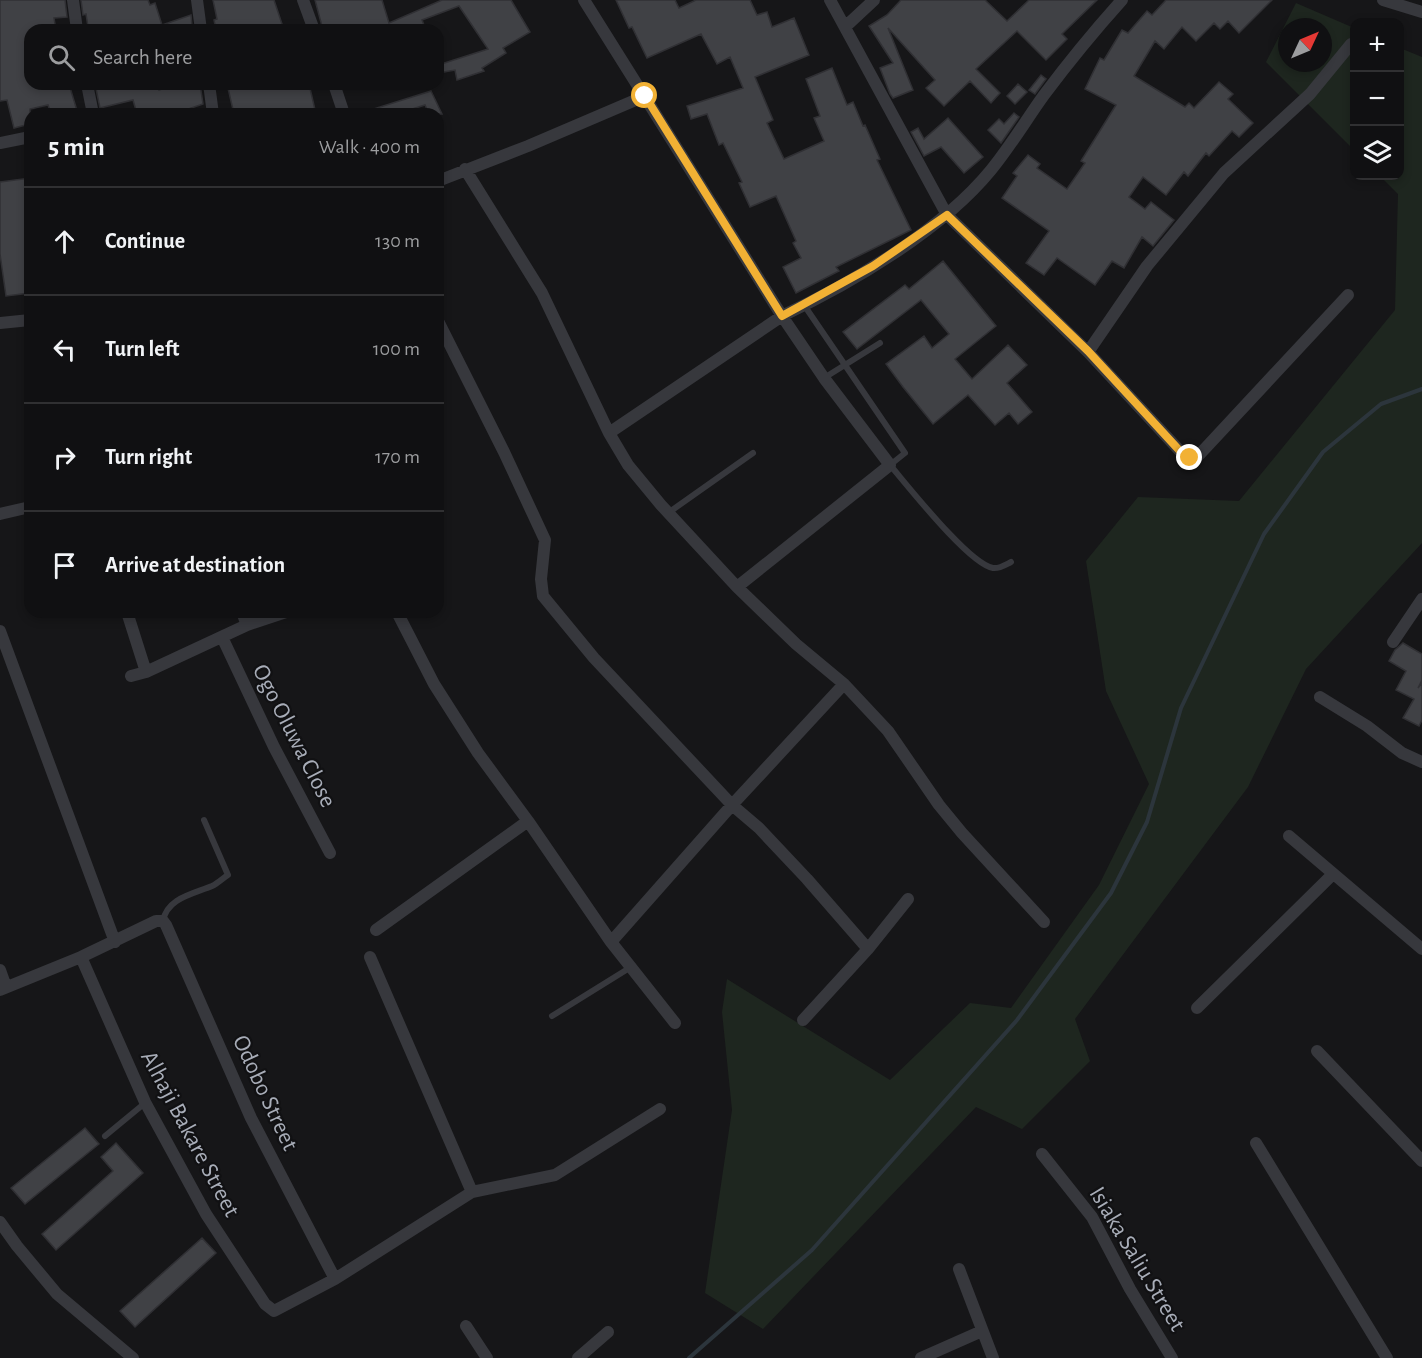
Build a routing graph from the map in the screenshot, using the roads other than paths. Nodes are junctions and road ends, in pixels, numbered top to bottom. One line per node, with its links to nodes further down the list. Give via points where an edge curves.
1 (73, 0): 10 (street)
2 (197, 0): 11 (street)
3 (303, 0): 12 (street)
4 (584, 0): 18 (street)
5 (830, 0): 13 (street)
6 (874, 0): 13 (street)
7 (1122, 0): 26 (street, via 1046,93 991,170)
8 (1383, 0): 9 (street)
9 (1422, 12)
10 (76, 24)
11 (200, 24)
12 (312, 24)
13 (845, 27): 26 (street)
14 (1350, 45): 34 (street, via 1310,94 1224,173 1147,266)
15 (88, 90): 19 (street)
16 (210, 90): 20 (street)
17 (336, 90): 21 (street)
18 (645, 96): 24 (street); 29 (street)
19 (92, 108)
20 (212, 108)
21 (342, 108)
22 (24, 137): 23 (street)
23 (0, 143)
24 (465, 169): 25 (street); 37 (street, via 542,293)
25 (444, 178)
26 (947, 215): 28 (street, via 873,266); 34 (street)
27 (1348, 295): 34 (street, via 1199,455 1190,458)
28 (804, 305): 29 (street); 35 (lane)
29 (782, 316): 36 (street); 37 (street)
30 (24, 321): 31 (street)
31 (0, 323)
32 (444, 333): 59 (street, via 546,543 543,596 594,658)
33 (880, 343): 35 (lane)
34 (1088, 351)
35 (844, 365): 36 (lane); 39 (lane, via 905,453)
36 (824, 378): 39 (street)
37 (609, 433): 41 (street, via 628,465)
38 (753, 453): 41 (lane)
39 (890, 465): 43 (lane, via 965,551 990,567); 44 (street)
40 (24, 508): 42 (street)
41 (668, 513): 44 (street)
42 (0, 514)
43 (1011, 562)
44 (737, 586): 56 (street)
45 (1422, 599): 53 (street)
46 (129, 618): 54 (street)
47 (244, 618): 50 (street)
48 (269, 618): 50 (street)
49 (400, 618): 61 (street, via 465,734)
50 (247, 626): 52 (street)
51 (0, 631): 69 (street)
52 (222, 637): 54 (street); 63 (street, Ogo Oluwa Close)
53 (1392, 642)
54 (146, 672): 55 (street)
55 (131, 676)
56 (844, 684): 59 (street); 67 (street, via 888,730 962,833)
57 (1320, 697): 58 (street, via 1402,753)
58 (1422, 762)
59 (732, 805): 70 (street); 71 (street, via 759,828)
60 (204, 820): 66 (lane, via 228,875 174,902)
61 (528, 821): 68 (street); 70 (street)
62 (1288, 836): 64 (street)
63 (330, 853)
64 (1333, 874): 72 (street); 78 (street)
65 (908, 899): 71 (street)
66 (163, 921): 69 (street); 92 (street, Odobo Street, via 251,1118)
67 (1044, 922)
68 (376, 930)
69 (115, 942): 73 (street)
70 (611, 942): 75 (street)
71 (868, 949): 80 (street)
72 (1422, 949)
73 (81, 957): 77 (street); 83 (street, Alhaji Bakare Street)
74 (370, 957): 89 (street)
75 (631, 967): 79 (lane); 81 (street)
76 (0, 970): 77 (street)
77 (3, 988)
78 (1197, 1008)
79 (552, 1016)
80 (803, 1020)
81 (675, 1023)
82 (1317, 1051): 88 (street)
83 (146, 1102): 85 (lane); 92 (street, Alhaji Bakare Street, via 206,1214 265,1304 274,1311 284,1308)
84 (660, 1109): 89 (street, via 555,1175)
85 (105, 1136)
86 (1256, 1143): 102 (street)
87 (1042, 1154): 101 (street, Isiaka Saliu Street, via 1092,1217)
88 (1422, 1161)
89 (472, 1192): 92 (street)
90 (0, 1222): 96 (street, via 57,1294)
91 (958, 1269): 94 (street)
92 (335, 1279)
93 (466, 1326): 97 (street)
94 (982, 1330): 99 (street); 100 (street)
95 (608, 1332): 98 (street)
96 (133, 1358)
97 (487, 1358)
98 (578, 1358)
99 (921, 1358)
100 (993, 1358)
101 (1172, 1358)
102 (1387, 1358)

